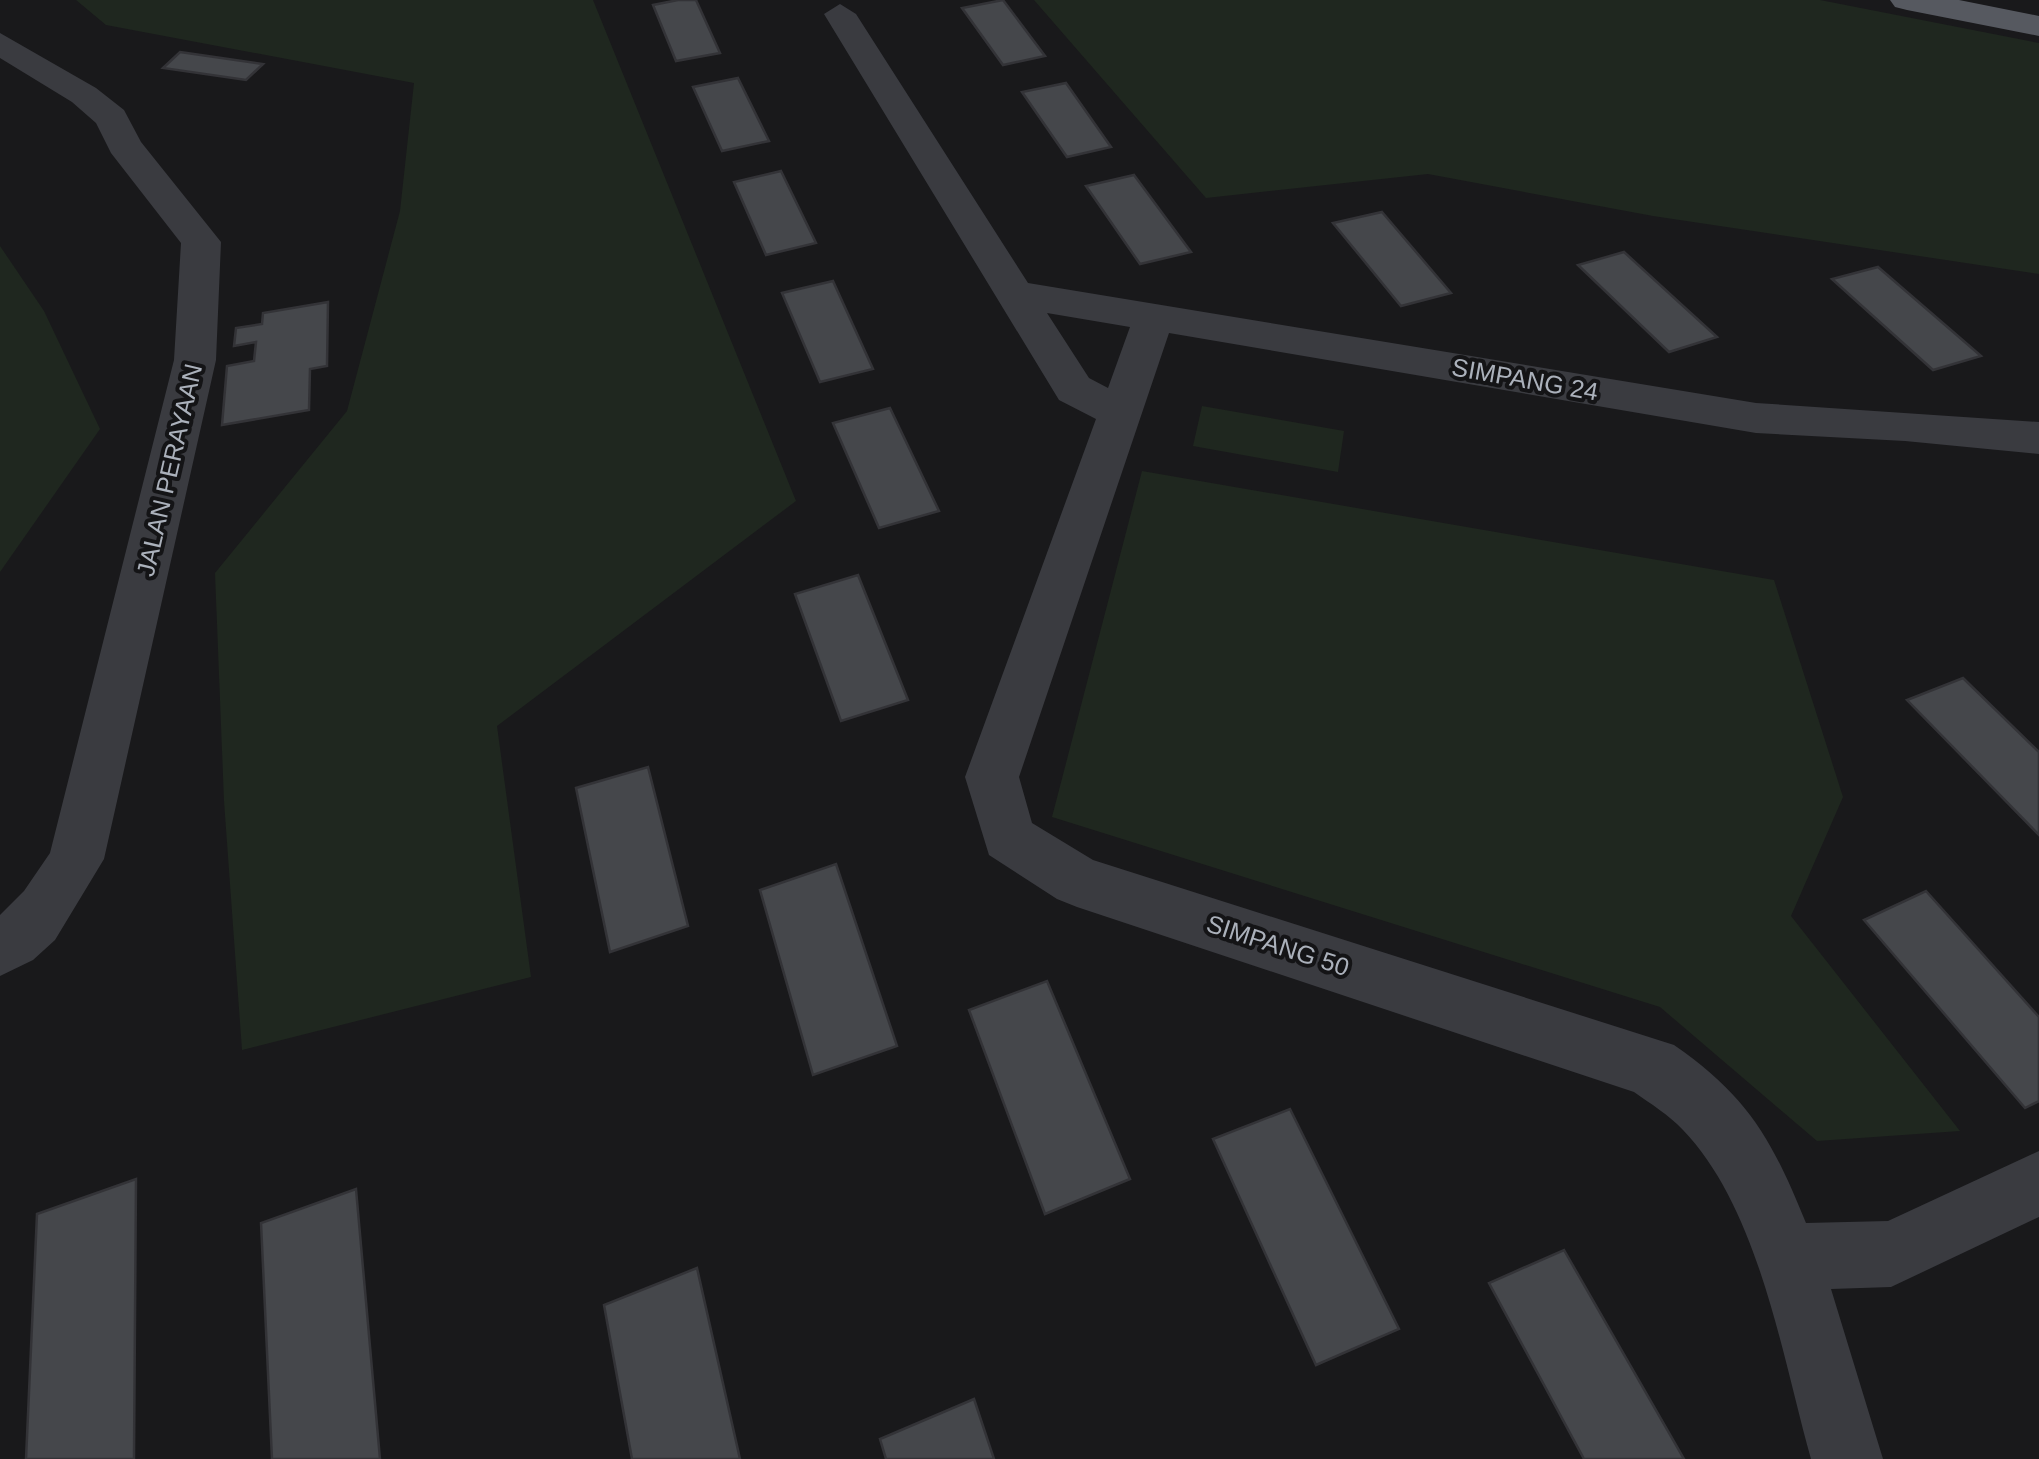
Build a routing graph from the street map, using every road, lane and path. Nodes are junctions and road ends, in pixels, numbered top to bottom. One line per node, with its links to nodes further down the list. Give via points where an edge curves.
1 (1907, 0): 3 (main road)
2 (840, 14): 5 (street)
3 (2039, 26)
4 (0, 44): 9 (street, JALAN PERAYAAN, via 111,118 124,145 202,242 202,276 195,360 76,859 52,902)
5 (1014, 294): 6 (street, SIMPANG 24); 7 (street, via 1074,389)
6 (1154, 317): 7 (street, SIMPANG 50); 8 (street, SIMPANG 24, via 1756,418)
7 (1120, 413): 11 (street, SIMPANG 50, via 992,777 1008,838 1077,881 1652,1066 1709,1110 1750,1172)
8 (2039, 438)
9 (0, 949)
10 (2039, 1183): 11 (street, via 1891,1254)
11 (1786, 1256): 12 (street, SIMPANG 50)
12 (1847, 1459)

